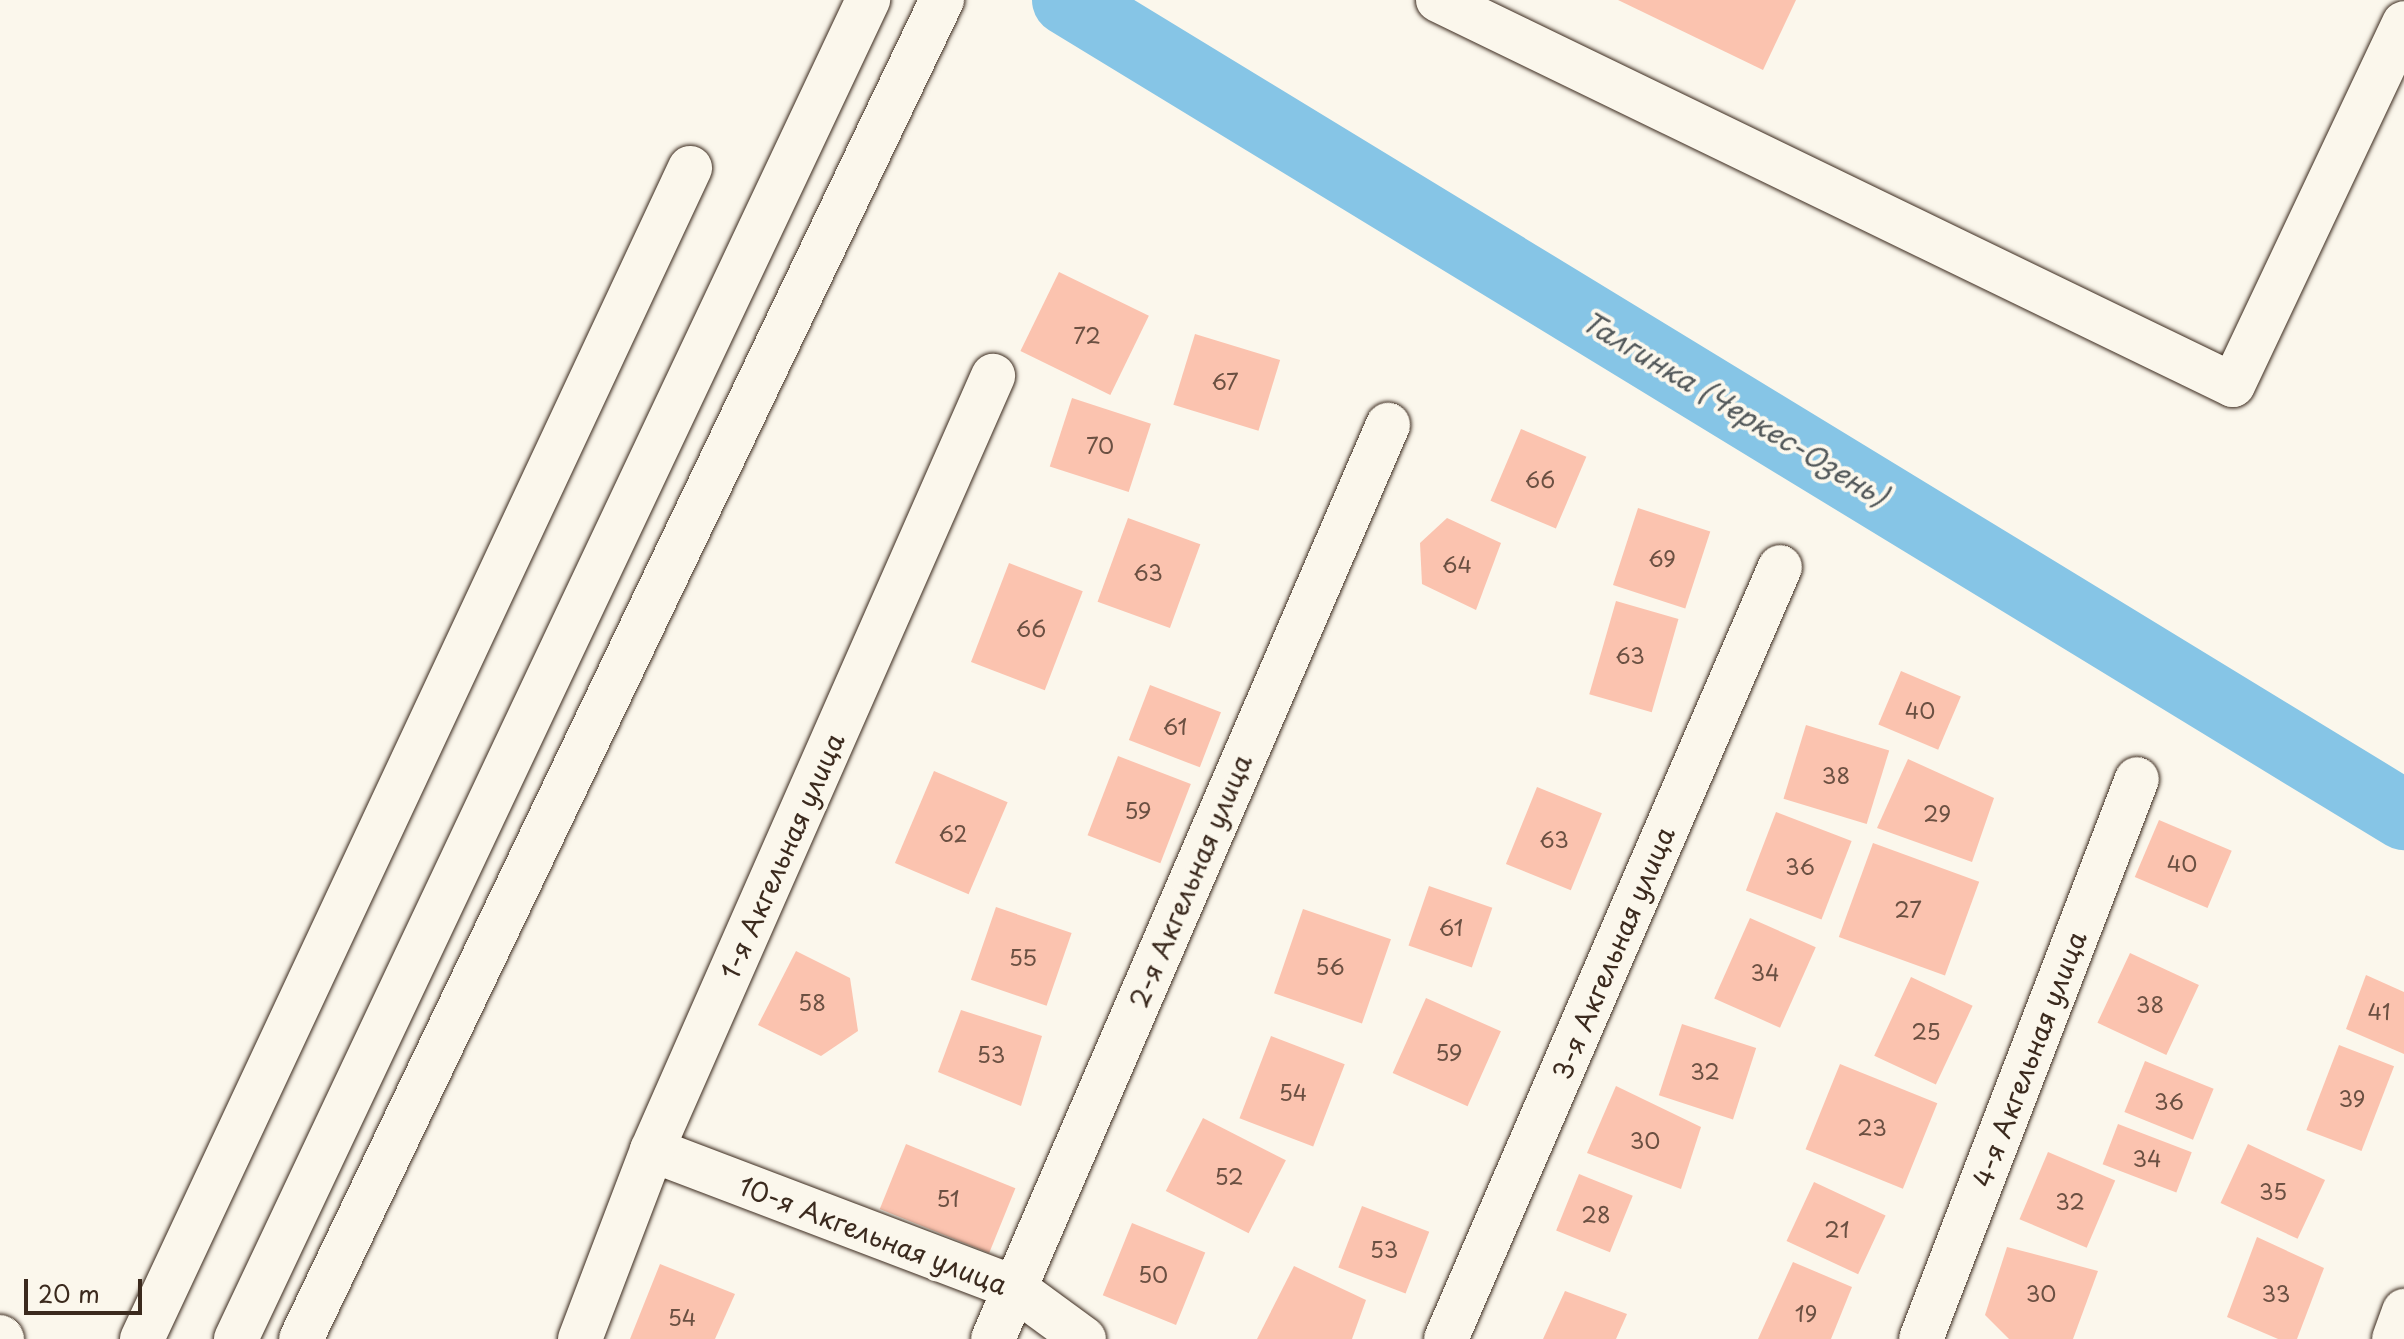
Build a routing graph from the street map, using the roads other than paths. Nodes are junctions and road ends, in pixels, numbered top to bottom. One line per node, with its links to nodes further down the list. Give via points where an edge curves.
1 (942, 0): 15 (street)
2 (1438, 0): 4 (street, via 2233,385)
3 (864, 8): 14 (street)
4 (2404, 23)
5 (690, 168): 13 (street)
6 (993, 376): 10 (street, 1-я Акгельная улица)
7 (1388, 425): 11 (street, 2-я Акгельная улица)
8 (1780, 567): 19 (street, 3-я Акгельная улица)
9 (2137, 779): 20 (street, 4-я Акгельная улица)
10 (652, 1150): 11 (street, 10-я Акгельная улица); 16 (street, 1-я Акгельная улица)
11 (1013, 1287): 17 (street, 2-я Акгельная улица); 18 (street, 10-я Акгельная улица)
12 (2404, 1311): 21 (street)
13 (142, 1339)
14 (236, 1339)
15 (301, 1339)
16 (580, 1339)
17 (993, 1339)
18 (1084, 1339)
19 (1446, 1339)
20 (1921, 1339)
21 (2394, 1339)

